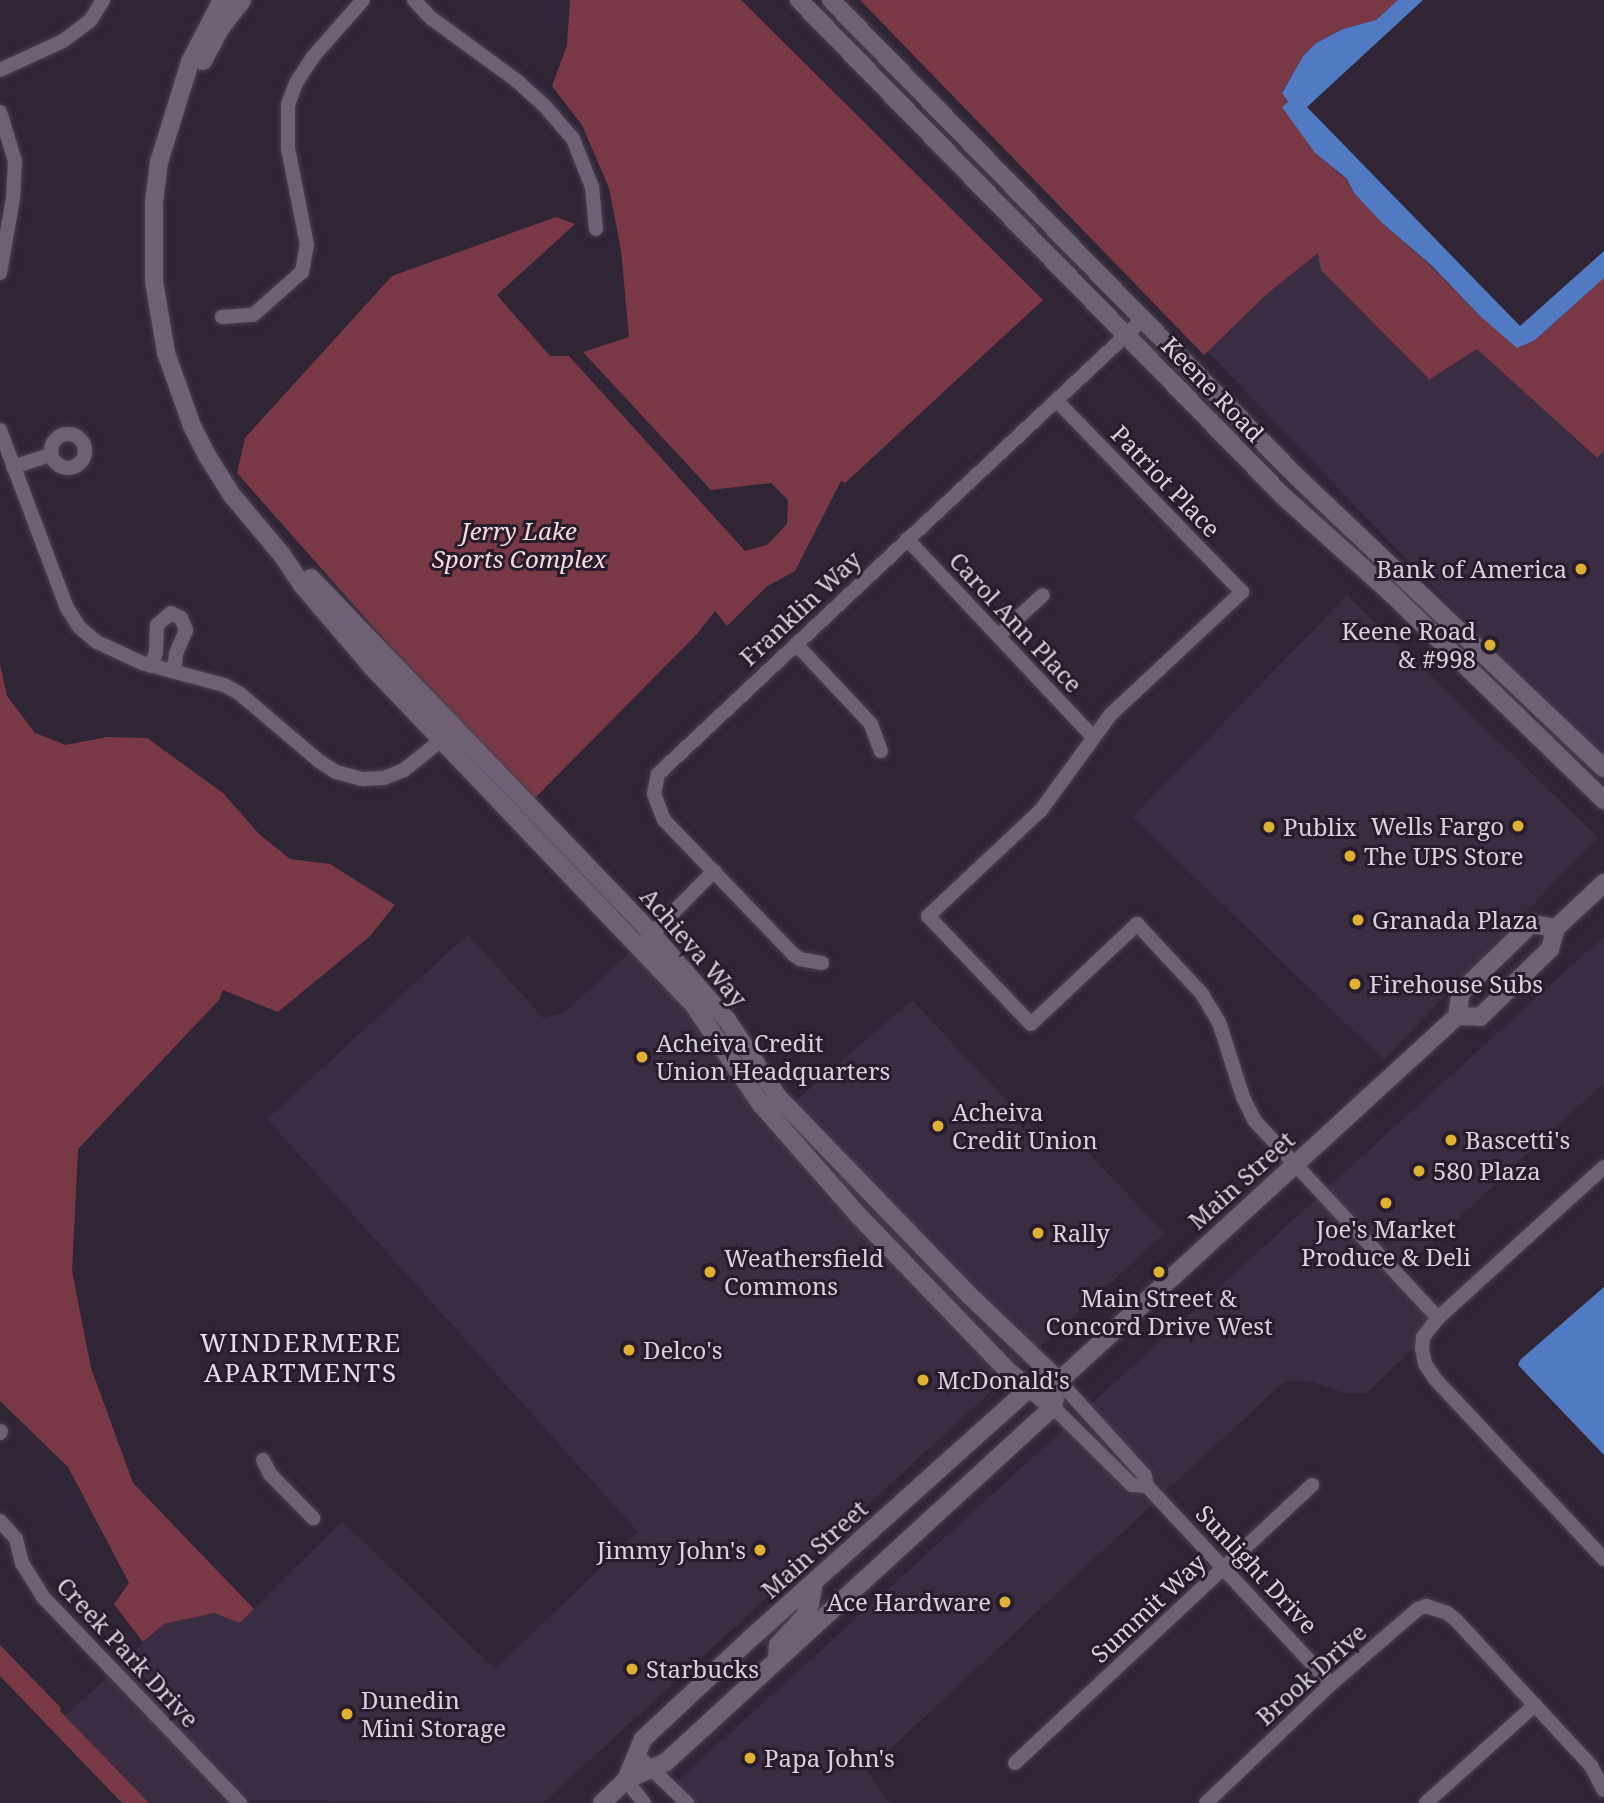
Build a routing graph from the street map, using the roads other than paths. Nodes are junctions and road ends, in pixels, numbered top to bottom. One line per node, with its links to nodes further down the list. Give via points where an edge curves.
1 (103, 0): 8 (street, via 89,21 63,41)
2 (222, 0): 9 (main road, Achieva Way, via 190,62)
3 (242, 0): 9 (main road, Achieva Way, via 222,26)
4 (363, 0): 13 (street, via 312,58 288,104 288,148 307,245 302,272 253,315)
5 (414, 0): 11 (street, via 431,18 517,81 573,139 592,187)
6 (799, 0): 15 (main road, Keene Road)
7 (831, 0): 14 (main road, Keene Road)
8 (0, 70)
9 (177, 107): 21 (main road, Achieva Way, via 159,162 154,202 154,281 166,354 208,457 231,494)
10 (0, 112): 12 (street, via 15,161)
11 (596, 229)
12 (0, 273)
13 (222, 317)
14 (1142, 320): 15 (street, Franklin Way); 31 (main road, Keene Road, via 1297,477)
15 (1126, 336): 16 (street, Franklin Way); 32 (main road, Keene Road, via 1282,495 1394,596)
16 (1057, 401): 20 (street, Franklin Way); 28 (street, Patriot Place, via 1242,592)
17 (0, 430): 19 (street)
18 (51, 455): 19 (street)
19 (13, 467): 25 (street, via 57,585 79,627 115,652)
20 (907, 540): 23 (street, Carol Ann Place); 24 (street, Franklin Way)
21 (282, 555): 27 (main road, Achieva Way, via 310,577); 29 (main road, Achieva Way, via 372,667)
22 (1043, 595): 23 (street)
23 (999, 635): 28 (street, Carol Ann Place)
24 (796, 644): 30 (street, via 872,724); 33 (street, Franklin Way, via 658,774 654,794 658,812)
25 (151, 666): 26 (street); 26 (street, via 157,625 171,613 181,618 186,630)
26 (174, 671): 29 (street, via 208,679 240,694 336,772 363,779 384,778 404,770)
27 (455, 729): 29 (street); 36 (main road, Achieva Way)
28 (1092, 736): 40 (street, via 1041,810 928,916 1031,1024 1137,924 1202,994 1219,1022 1254,1120)
29 (441, 741): 37 (main road, Achieva Way)
30 (881, 751)
31 (1604, 768)
32 (1604, 800)
33 (714, 871): 36 (street); 38 (street, Franklin Way, via 794,955)
34 (1604, 883): 35 (main road, Main Street)
35 (1556, 928): 39 (main road, Main Street, via 1550,949 1480,1017); 39 (main road, Main Street, via 1531,924 1461,992)
36 (651, 933): 37 (street); 43 (main road, Achieva Way, via 727,1020 778,1097 967,1293)
37 (639, 950): 44 (main road, Achieva Way, via 693,1004 760,1103 859,1216)
38 (822, 963)
39 (1457, 1016): 40 (main road, Main Street)
40 (1294, 1165): 42 (street); 43 (main road, Main Street)
41 (1604, 1167): 42 (street)
42 (1438, 1318): 51 (street, via 1423,1337 1422,1349 1435,1379)
43 (1059, 1381): 44 (main road, Main Street); 45 (main road); 48 (street, Sunlight Drive, via 1145,1476)
44 (1029, 1390): 45 (main road, Achieva Way); 53 (main road, Main Street)
45 (1052, 1407): 48 (street, Sunlight Drive, via 1132,1485); 54 (main road, Main Street)
46 (263, 1460): 49 (street, via 270,1474)
47 (1312, 1485): 52 (street, Summit Way)
48 (1147, 1486): 52 (street, Sunlight Drive)
49 (313, 1518)
50 (0, 1521): 62 (street, Creek Park Drive, via 16,1539 22,1563 51,1606)
51 (1604, 1559)
52 (1225, 1567): 55 (street, Sunlight Drive); 58 (street, Summit Way)
53 (814, 1583): 54 (main road, via 804,1616 778,1645); 57 (main road, Main Street, via 643,1739)
54 (777, 1660): 59 (main road, Main Street, via 666,1762)
55 (1331, 1684): 56 (street, Brook Drive, via 1426,1606 1455,1620); 66 (street, Brook Drive)
56 (1535, 1705): 61 (street, via 1591,1766); 67 (street)
57 (636, 1754): 59 (street); 60 (main road, Main Street)
58 (1015, 1763)
59 (652, 1768): 60 (main road, Main Street); 65 (street)
60 (626, 1780): 63 (main road, Main Street); 64 (street)
61 (1604, 1790)
62 (240, 1803)
63 (602, 1803)
64 (644, 1803)
65 (687, 1803)
66 (1206, 1803)
67 (1426, 1803)

